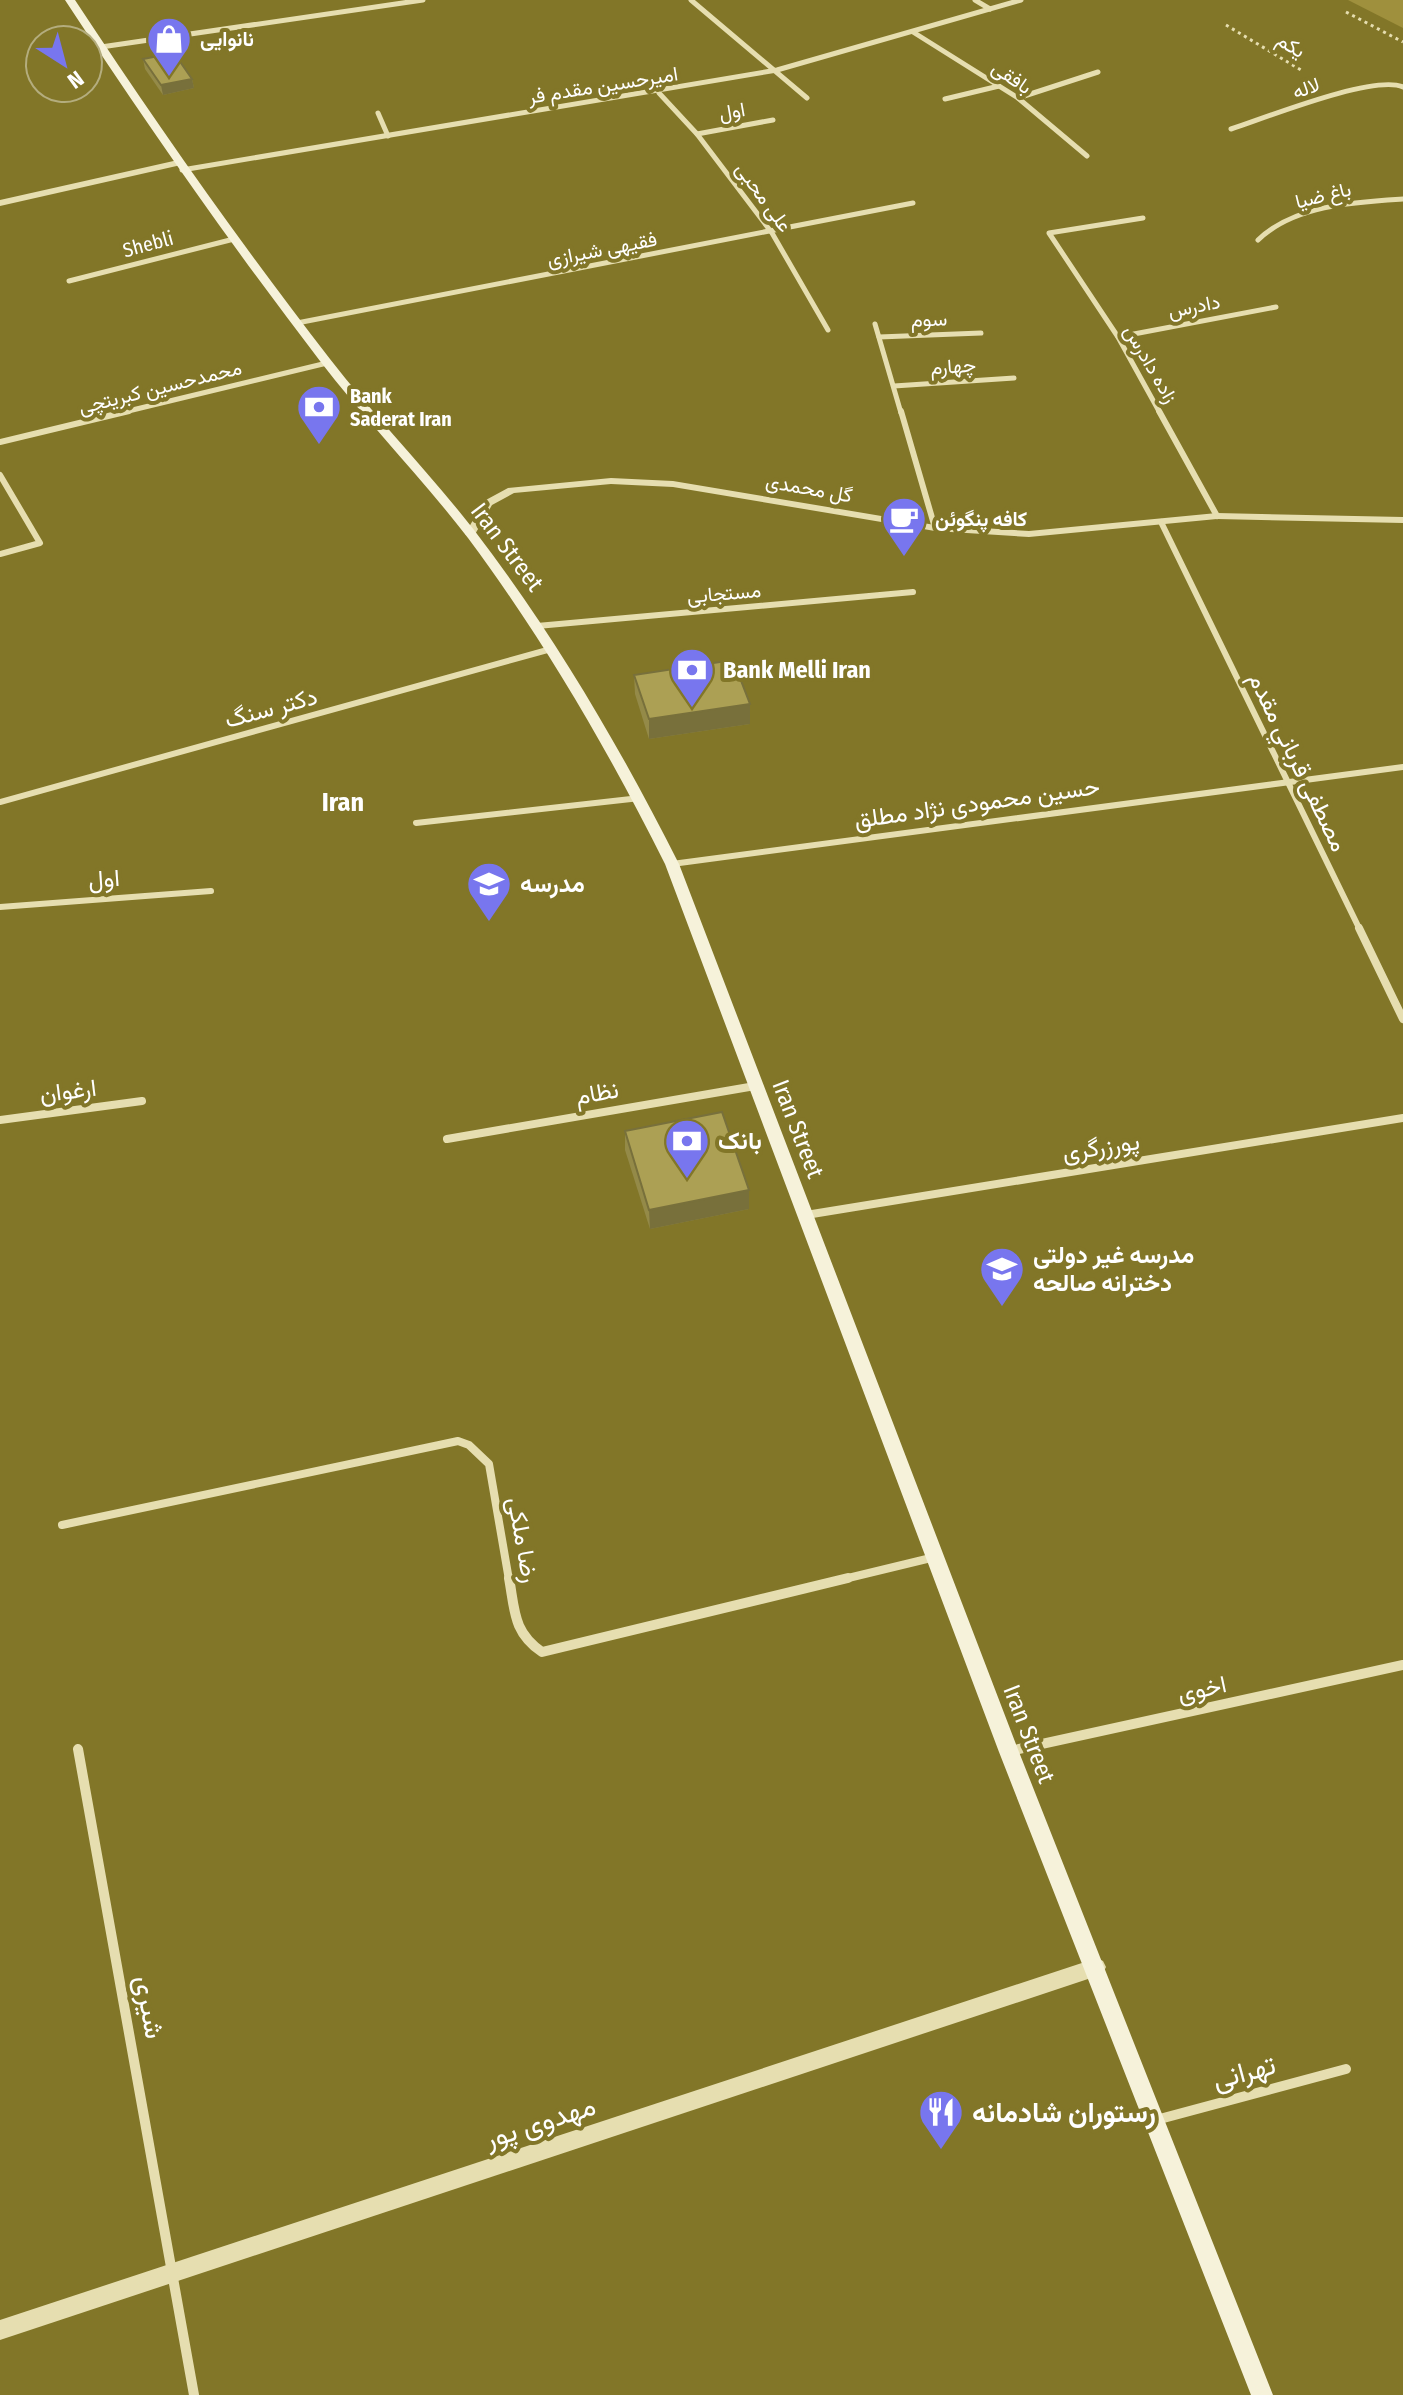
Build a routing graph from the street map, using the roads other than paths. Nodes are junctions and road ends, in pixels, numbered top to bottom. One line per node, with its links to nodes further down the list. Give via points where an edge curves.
1 (70, 0): 7 (main road, Iran Street)
2 (423, 0): 9 (street)
3 (691, 0): 11 (street)
4 (975, 0): 6 (street)
5 (1021, 0): 6 (street, امیرحسین مقدم فر)
6 (990, 9): 8 (street, امیرحسین مقدم فر)
7 (86, 24)
8 (913, 32): 11 (street, امیرحسین مقدم فر); 13 (street, بافقی)
9 (104, 47)
10 (104, 52): 25 (main road, Iran Street)
11 (777, 70): 15 (street, امیرحسین مقدم فر); 16 (street)
12 (1098, 72): 17 (street)
13 (999, 86): 17 (street, بافقی); 18 (street)
14 (1403, 87): 21 (street, لاله, via 1392,82 1340,93)
15 (659, 93): 22 (street, علی محبی); 23 (street, امیرحسین مقدم فر)
16 (807, 98)
17 (1018, 98): 24 (street, بافقی)
18 (945, 99)
19 (378, 113): 23 (street)
20 (773, 120): 22 (street, اول)
21 (1231, 129)
22 (697, 134): 30 (street, علی محبی)
23 (388, 136): 25 (street, امیرحسین مقدم فر)
24 (1087, 156)
25 (180, 166): 27 (street); 31 (main road, Iran Street)
26 (1403, 199): 32 (street, باغ ضیا, via 1368,201 1294,218 1265,229)
27 (0, 203)
28 (913, 203): 30 (street, فقیهی شیرازی)
29 (1143, 218): 40 (street, زاده دادرس, via 1049,233)
30 (772, 233): 35 (street, فقیهی شیرازی); 37 (street, علی محبی)
31 (234, 239): 33 (street, Shebli); 35 (main road, Iran Street)
32 (1258, 240)
33 (69, 281)
34 (1276, 307): 40 (street, دادرس)
35 (297, 323): 41 (main road, Iran Street)
36 (875, 324): 39 (street)
37 (828, 330)
38 (981, 333): 39 (street, سوم)
39 (879, 337): 43 (street)
40 (1118, 337): 46 (street, زاده دادرس)
41 (327, 363): 44 (street, محمدحسین کبریتچی); 50 (main road, Iran Street)
42 (1014, 378): 43 (street, چهارم)
43 (894, 386): 49 (street)
44 (0, 442)
45 (0, 475): 51 (street, via 40,543)
46 (1217, 516): 47 (street, گل محمدی); 48 (street, گل محمدی)
47 (1403, 520)
48 (1161, 522): 49 (street, گل محمدی, via 1029,534); 56 (street, مصطفی قرباني مقدم)
49 (935, 528): 50 (street, گل محمدی, via 673,484 611,481 512,490 488,503)
50 (470, 534): 53 (main road, Iran Street)
51 (0, 554)
52 (913, 592): 53 (street, مستجابی)
53 (537, 626): 54 (main road, Iran Street)
54 (551, 649): 57 (main road, Iran Street); 58 (street, دکتر سنگ)
55 (1403, 767): 56 (street, حسین محمودی نژاد مطلق)
56 (1288, 782): 60 (street, حسین محمودی نژاد مطلق); 63 (street, مصطفی قرباني مقدم)
57 (640, 798): 59 (street); 60 (main road, Iran Street)
58 (0, 802)
59 (416, 823)
60 (672, 864): 64 (main road, Iran Street)
61 (211, 891): 62 (street, اول)
62 (0, 907)
63 (1403, 1019)
64 (755, 1086): 68 (street, نظام); 69 (main road, Iran Street)
65 (142, 1101): 67 (street, ارغوان)
66 (1403, 1118): 69 (street, پورزرگری)
67 (0, 1120)
68 (447, 1139)
69 (806, 1215): 71 (main road, Iran Street)
70 (62, 1525): 71 (street, رضا ملکی, via 458,1441 489,1464 517,1623 525,1640 542,1652)
71 (936, 1556): 74 (main road, Iran Street)
72 (1403, 1665): 74 (street, اخوی)
73 (78, 1749): 78 (street, شیری)
74 (1009, 1752): 75 (main road, Iran Street)
75 (1097, 1967): 77 (main road, Iran Street); 78 (street, مهدوی پور)
76 (1346, 2069): 77 (street, تهرانی)
77 (1155, 2120): 81 (main road, Iran Street)
78 (174, 2273): 79 (street, مهدوی پور); 80 (street, شیری)
79 (0, 2330)
80 (194, 2395)
81 (1262, 2395)

